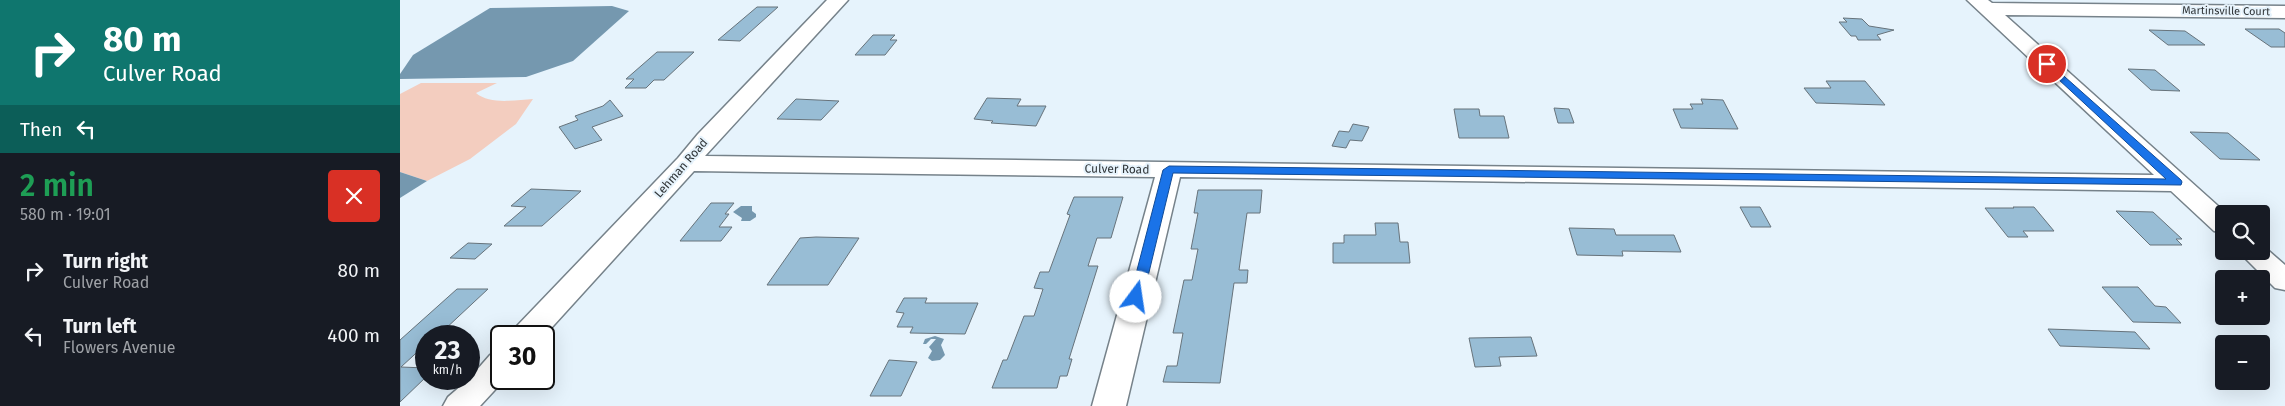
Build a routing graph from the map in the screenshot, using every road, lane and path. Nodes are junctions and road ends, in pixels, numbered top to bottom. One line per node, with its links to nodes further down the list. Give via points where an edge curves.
1 (838, 0): 4 (street, Lehman Road)
2 (1982, 4): 3 (street, Martinsville Court); 6 (street)
3 (2285, 12)
4 (687, 163): 5 (street, Culver Road); 10 (street, Lehman Road)
5 (1169, 170): 6 (street, Culver Road); 13 (street)
6 (2177, 182): 7 (street)
7 (2215, 217)
8 (2262, 260): 9 (street)
9 (2285, 281)
10 (536, 325)
11 (490, 375): 12 (street)
12 (460, 406)
13 (1108, 406)

